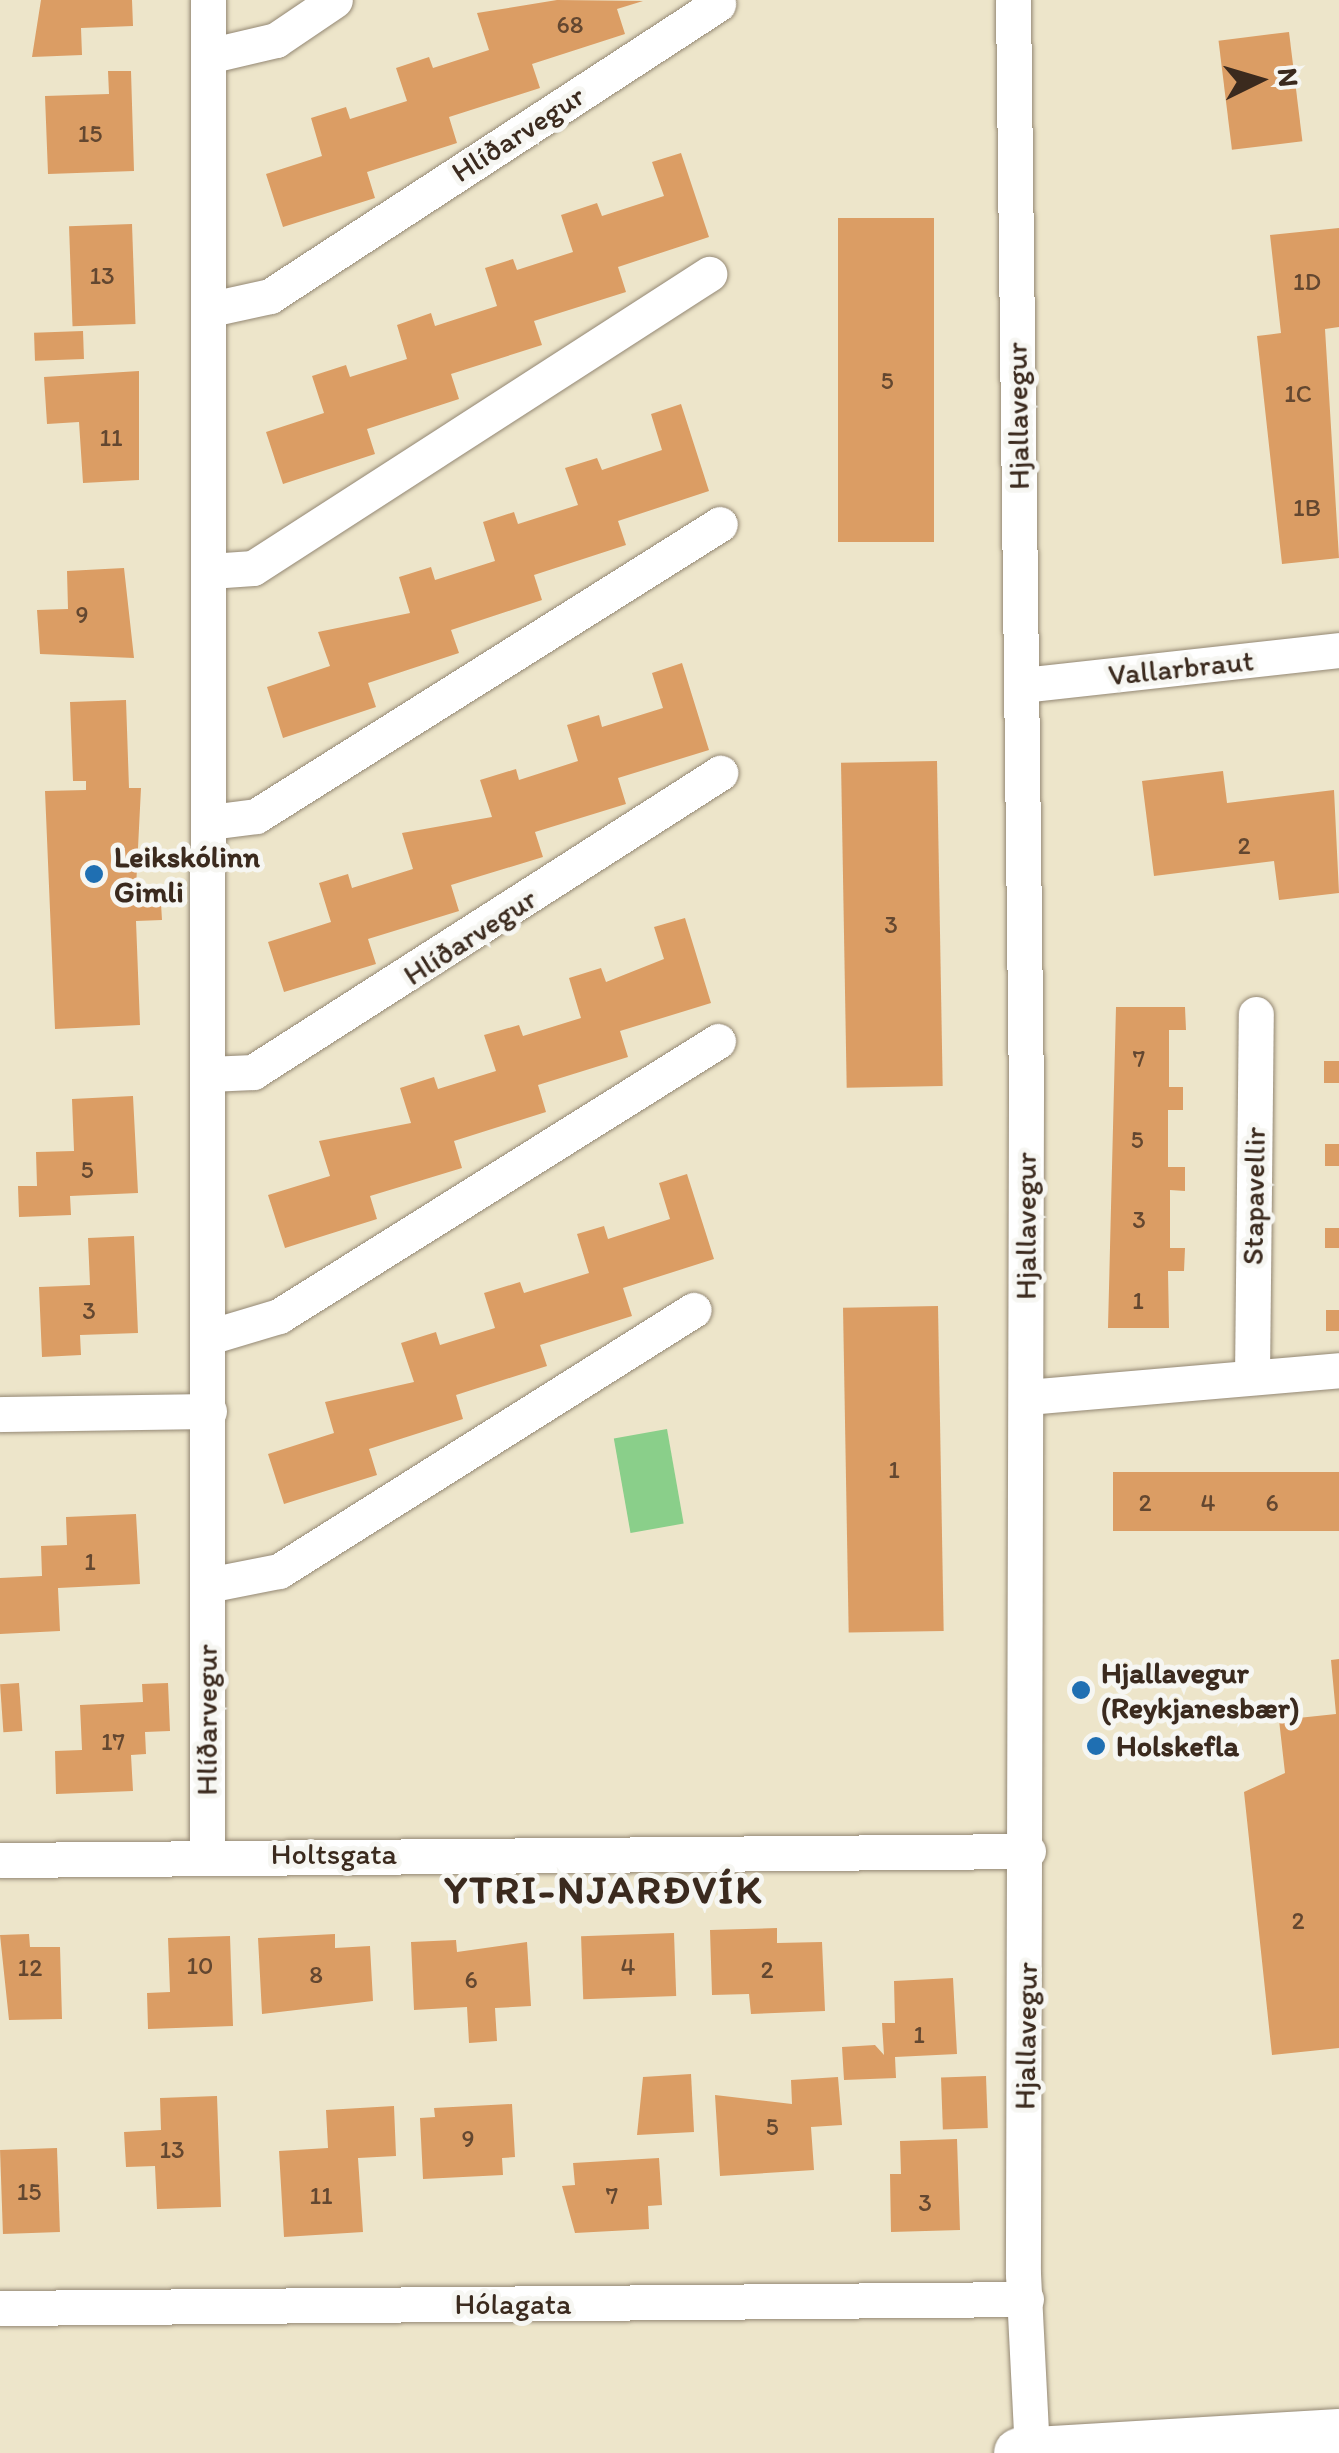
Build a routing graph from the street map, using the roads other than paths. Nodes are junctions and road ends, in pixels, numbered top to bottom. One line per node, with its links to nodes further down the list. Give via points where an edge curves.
1 (208, 0): 5 (street, Hlíðarvegur)
2 (335, 0): 5 (street, via 276,40)
3 (1013, 0): 11 (street, Hjallavegur)
4 (718, 4): 7 (street, Hlíðarvegur, via 270,296)
5 (208, 56): 7 (street, Hlíðarvegur)
6 (708, 274): 9 (street, via 253,568)
7 (210, 309): 9 (street, Hlíðarvegur)
8 (720, 524): 13 (street, via 256,816)
9 (210, 572): 13 (street, Hlíðarvegur)
10 (1339, 650): 11 (street, Vallarbraut)
11 (1023, 686): 21 (street, Hjallavegur)
12 (720, 773): 16 (street, Hlíðarvegur, via 253,1072)
13 (210, 822): 16 (street, Hlíðarvegur)
14 (1256, 1014): 20 (street, Stapavellir)
15 (718, 1040): 18 (street, via 279,1316)
16 (210, 1074): 18 (street, Hlíðarvegur)
17 (694, 1310): 24 (street, via 279,1571)
18 (209, 1337): 22 (street, Hlíðarvegur)
19 (1339, 1370): 20 (street)
20 (1252, 1378): 21 (street)
21 (1027, 1397): 25 (street, Hjallavegur)
22 (209, 1411): 23 (street); 24 (street, Hlíðarvegur)
23 (0, 1414)
24 (208, 1585): 26 (street, Hlíðarvegur)
25 (1028, 1851): 26 (street, Holtsgata); 28 (street, Hjallavegur)
26 (207, 1855): 27 (street, Holtsgata)
27 (0, 1860)
28 (1026, 2299): 29 (street, Hólagata); 31 (street, Hjallavegur)
29 (0, 2308)
30 (1339, 2434): 31 (main road)
31 (1032, 2452): 32 (main road)
32 (1018, 2453)

